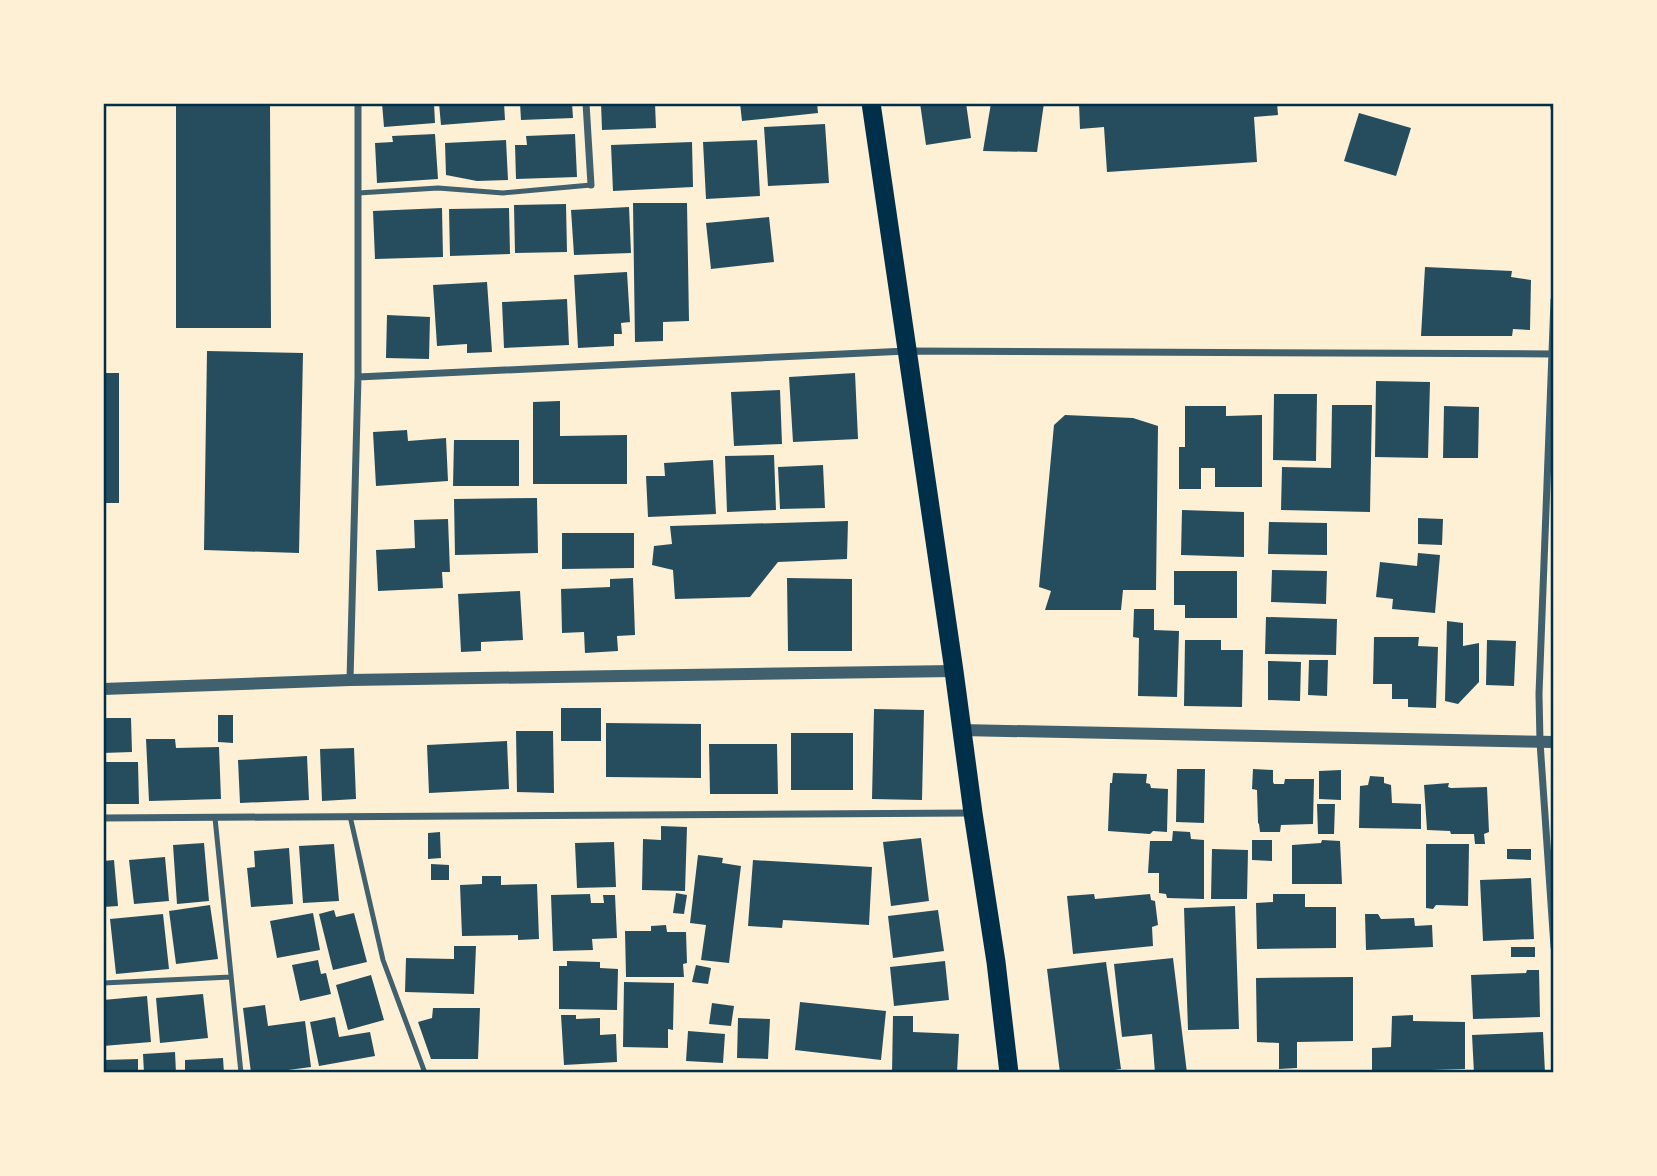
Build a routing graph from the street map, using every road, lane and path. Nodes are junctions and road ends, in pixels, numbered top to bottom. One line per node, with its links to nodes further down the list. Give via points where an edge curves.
1 (358, 103): 5 (street)
2 (586, 103): 4 (street)
3 (871, 103): 7 (highway)
4 (592, 185): 5 (lane, via 503,193 438,188)
5 (358, 193): 9 (street)
6 (1554, 300): 8 (street)
7 (907, 351): 8 (street); 9 (street); 10 (highway)
8 (1552, 354): 14 (street, via 1539,694)
9 (358, 377): 11 (street)
10 (954, 671): 11 (street); 13 (highway)
11 (350, 680): 12 (street)
12 (103, 689)
13 (961, 730): 14 (street); 15 (highway)
14 (1547, 742): 19 (street)
15 (972, 813): 16 (street); 24 (highway)
16 (351, 816): 18 (street); 23 (lane, via 383,960)
17 (103, 818): 18 (street)
18 (215, 818): 20 (lane)
19 (1554, 947)
20 (231, 978): 21 (lane); 22 (lane)
21 (103, 983)
22 (241, 1073)
23 (425, 1073)
24 (1009, 1073)

